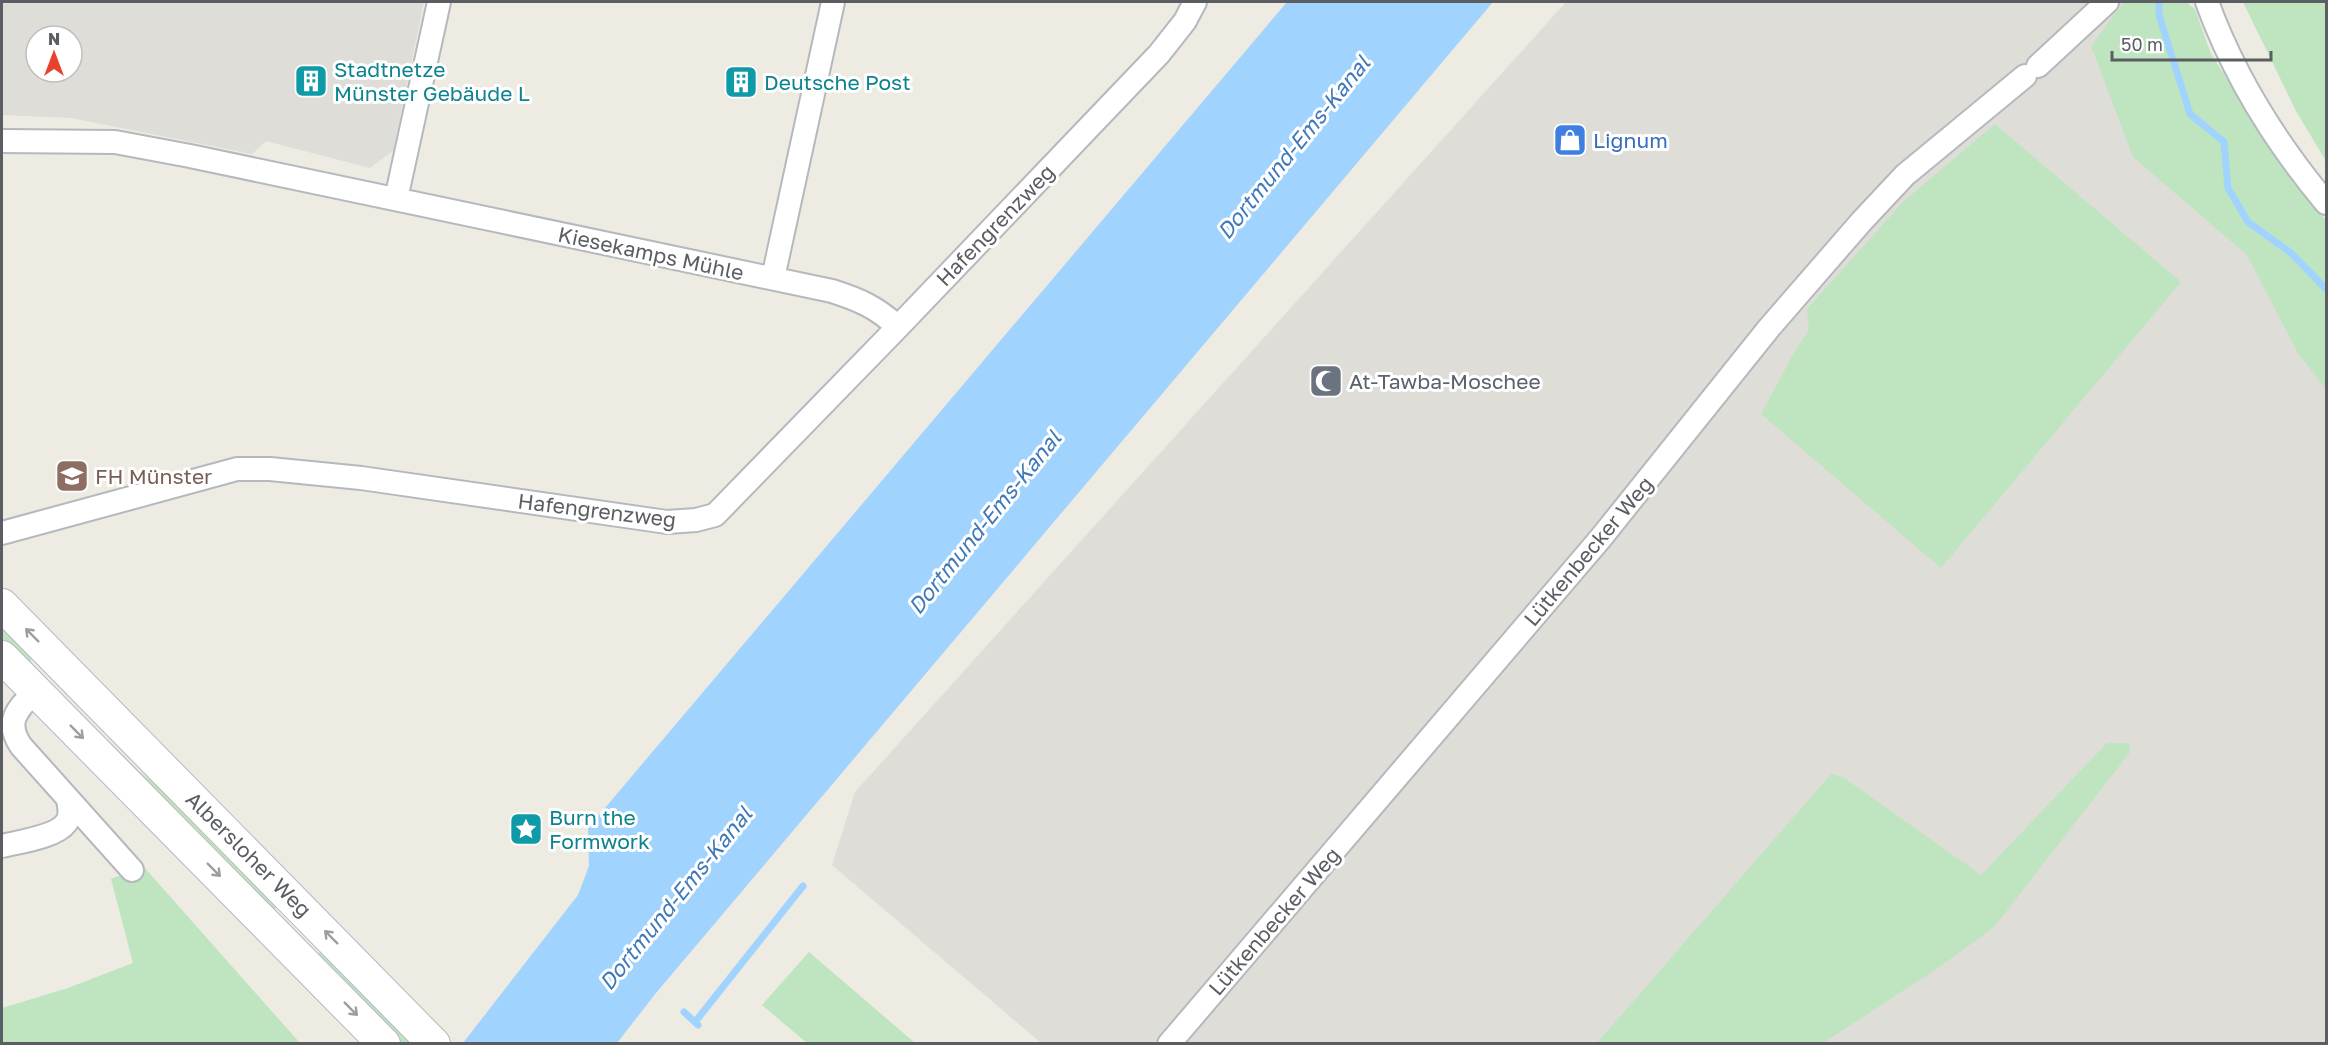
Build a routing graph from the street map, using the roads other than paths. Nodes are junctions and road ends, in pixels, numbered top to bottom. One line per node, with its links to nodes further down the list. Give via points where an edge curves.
1 (439, 2): 7 (street)
2 (833, 2): 9 (street)
3 (1195, 2): 10 (street, Hafengrenzweg, via 1159,54)
4 (2106, 2): 21 (street, Lütkenbecker Weg, via 2032,71 1905,175 1861,222 1769,328 1600,539)
5 (2207, 2): 8 (street, via 2248,92 2301,174)
6 (2, 141): 7 (street, Kiesekamps Mühle, via 115,142)
7 (396, 199): 9 (street, Kiesekamps Mühle)
8 (2326, 203)
9 (773, 278): 10 (street, Kiesekamps Mühle, via 860,300)
10 (898, 327): 11 (street, Hafengrenzweg, via 715,515 696,520 667,522 361,478 237,469)
11 (2, 533)
12 (2, 605): 14 (main road, Albersloher Weg, one-way to 12)
13 (2, 657): 15 (main road, Albersloher Weg)
14 (62, 665): 15 (main road); 19 (main road, Albersloher Weg, one-way to 14)
15 (36, 690): 16 (street, via 13,721 14,735); 20 (main road, Albersloher Weg, one-way to 20)
16 (68, 799): 17 (street, via 70,812 66,823 54,832); 18 (street)
17 (2, 846)
18 (132, 870)
19 (434, 1043)
20 (384, 1044)
21 (1169, 1044)

